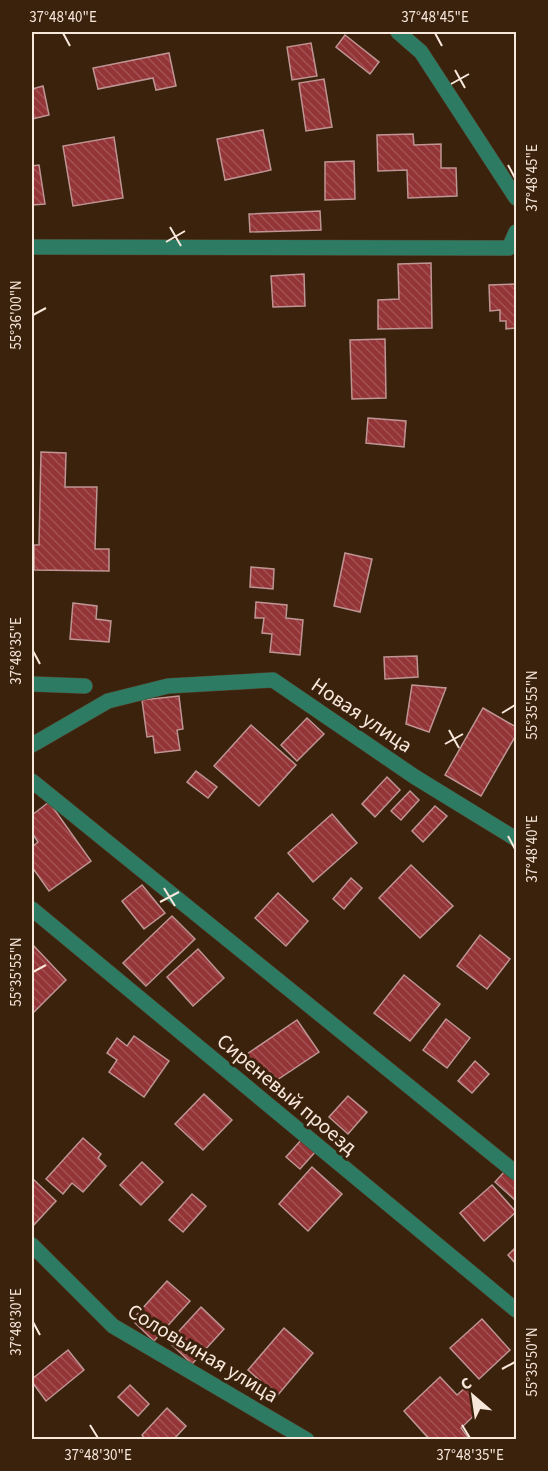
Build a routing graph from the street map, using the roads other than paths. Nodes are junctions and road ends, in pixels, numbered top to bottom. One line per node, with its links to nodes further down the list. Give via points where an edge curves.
1 (398, 32): 2 (street, via 421,52)
2 (516, 198)
3 (516, 232): 4 (street, via 509,248)
4 (32, 247)
5 (32, 684): 6 (street)
6 (85, 686)
7 (32, 745): 9 (street, Новая улица, via 108,701 168,686 273,680 415,777)
8 (32, 782): 11 (street)
9 (516, 839)
10 (32, 909): 13 (street, Сиреневый проезд)
11 (516, 1173)
12 (32, 1245): 14 (street, Соловьиная улица, via 113,1326)
13 (516, 1311)
14 (307, 1440)

